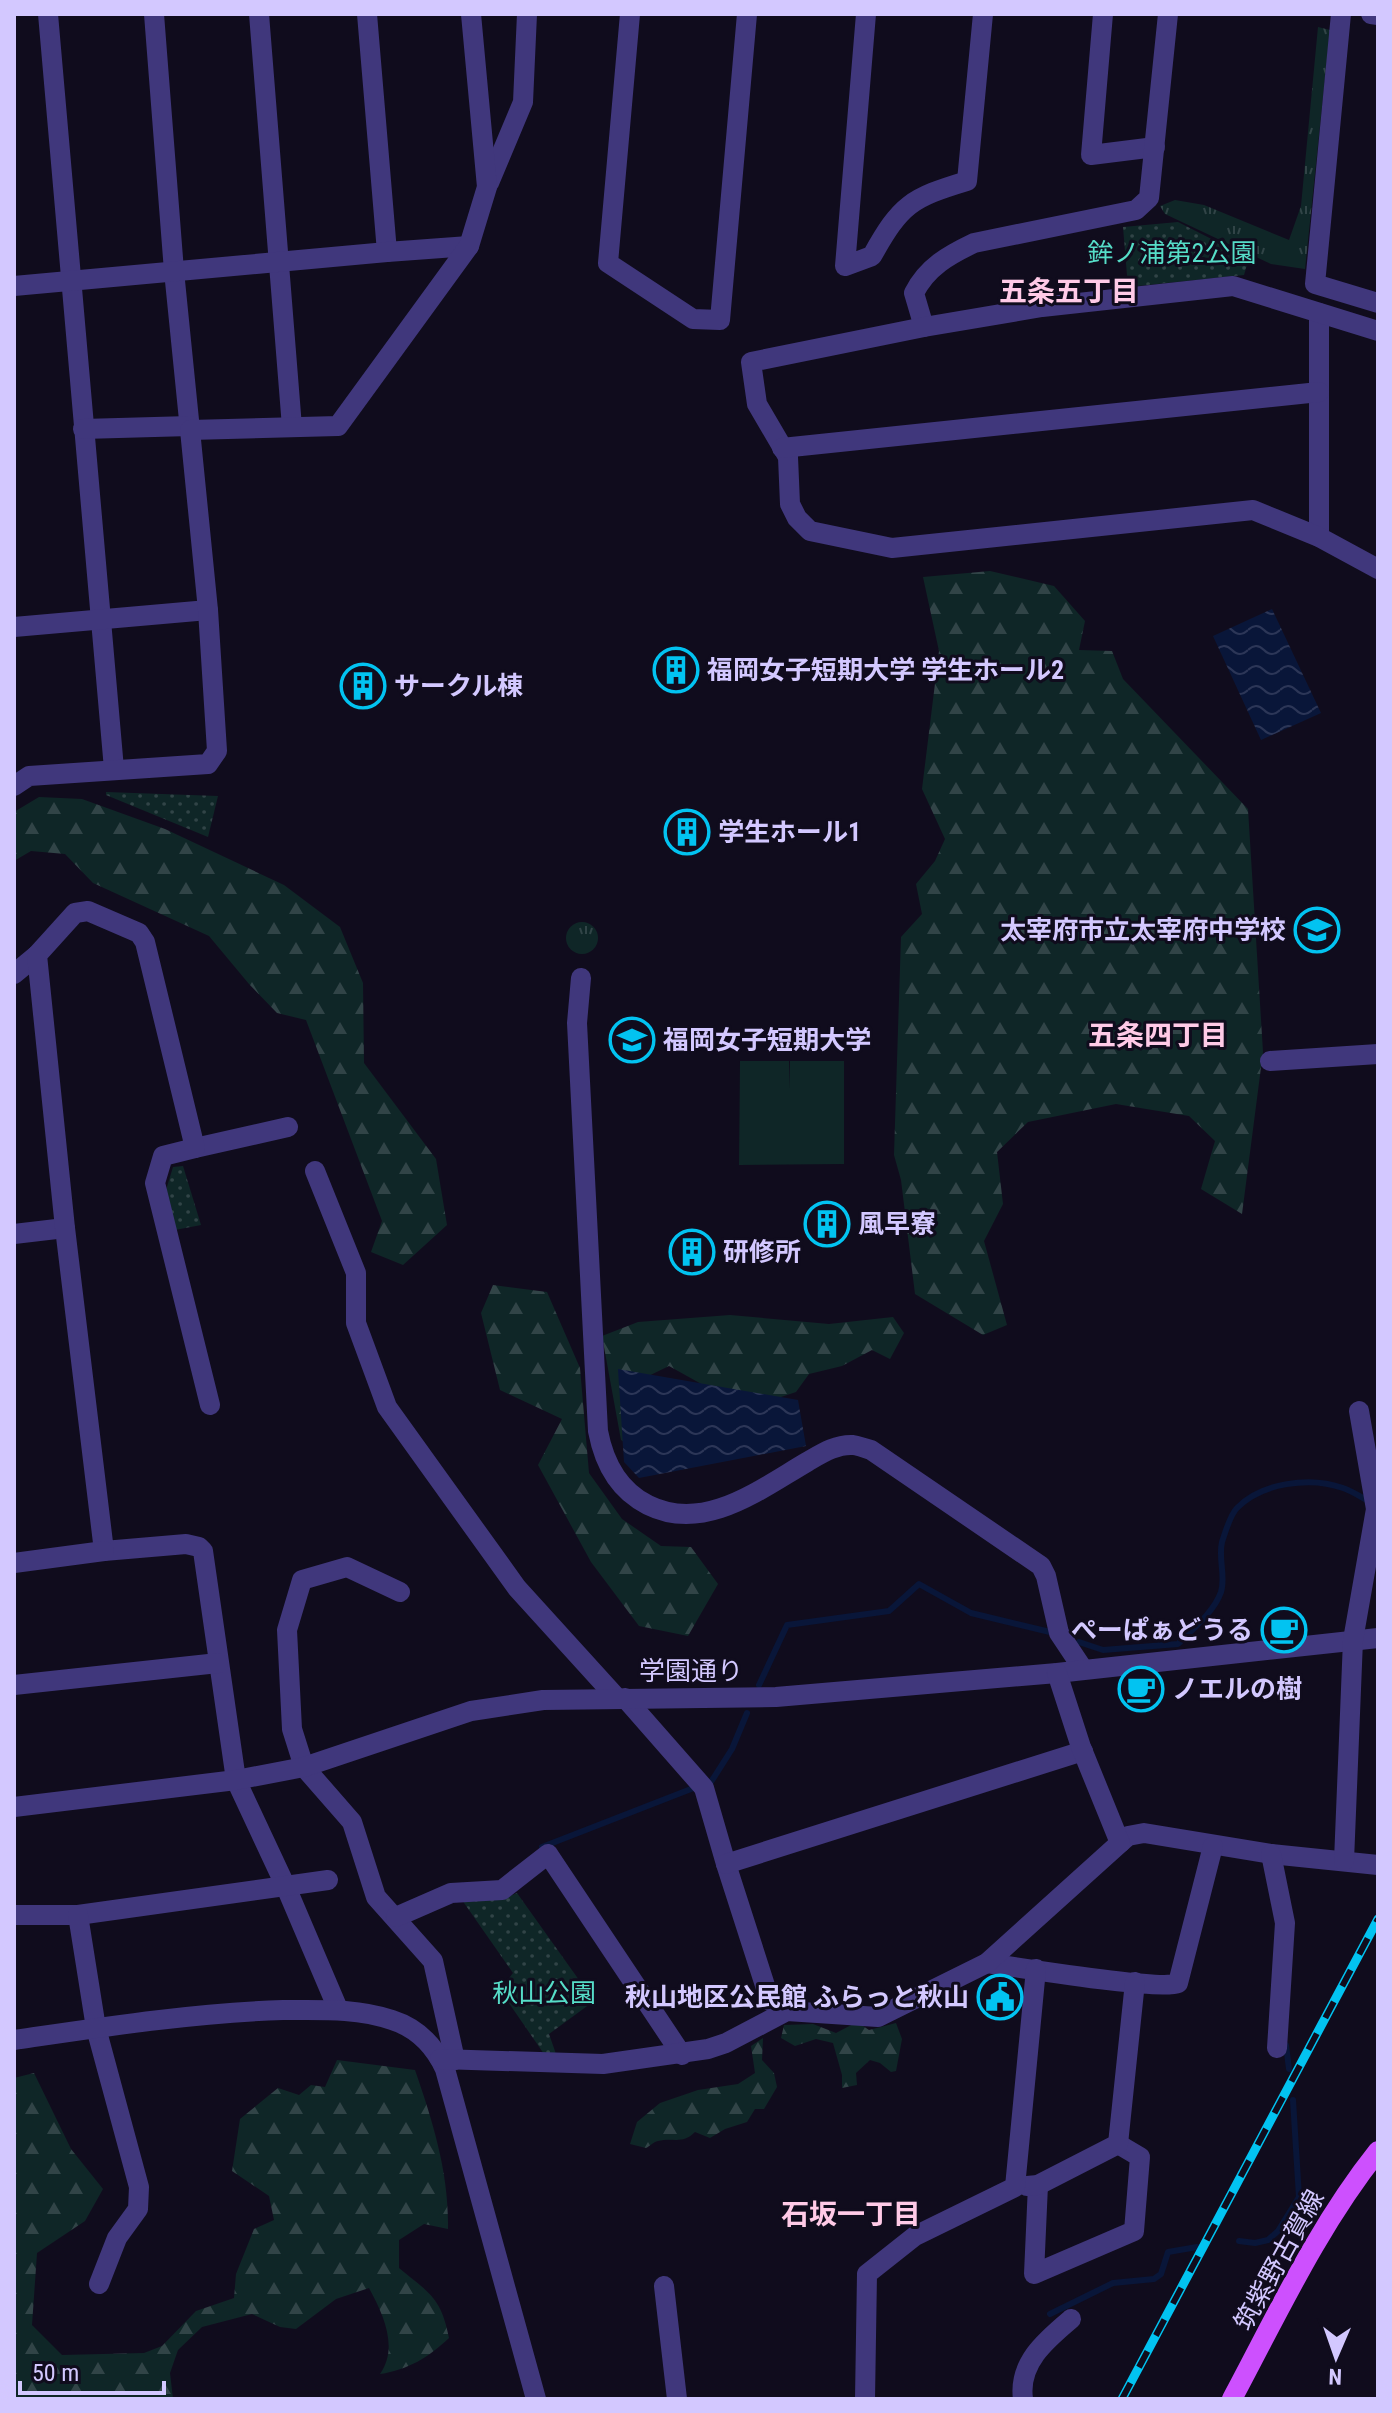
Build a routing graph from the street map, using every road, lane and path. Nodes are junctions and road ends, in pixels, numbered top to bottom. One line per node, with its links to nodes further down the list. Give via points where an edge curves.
1 (48, 14): 22 (street)
2 (154, 14): 21 (street)
3 (259, 14): 20 (street)
4 (367, 14): 19 (street)
5 (471, 14): 17 (street)
6 (527, 14): 17 (street, via 523,102)
7 (630, 14): 8 (street, via 608,263 693,319 720,320)
8 (747, 14)
9 (866, 14): 10 (street, via 845,266 872,256 905,206 967,181)
10 (983, 14)
11 (1103, 14): 16 (street, via 1091,155)
12 (1168, 14): 16 (street)
13 (1341, 14): 24 (street, via 1315,284)
14 (1371, 14): 15 (street)
15 (1378, 15)
16 (1155, 147): 26 (street, via 1149,198 1136,210 974,243 935,266 914,293)
17 (487, 187): 18 (street)
18 (469, 246): 19 (street); 29 (street, via 338,426)
19 (387, 252): 20 (street)
20 (279, 262): 21 (street); 29 (street)
21 (174, 271): 22 (street); 30 (street)
22 (71, 281): 23 (street); 31 (street)
23 (14, 286)
24 (1378, 303)
25 (1319, 313): 26 (street, via 1233,286 1042,307); 27 (street); 28 (street)
26 (924, 327): 32 (street, via 751,362 757,404)
27 (1378, 331)
28 (1319, 392): 32 (street); 33 (street)
29 (292, 427): 30 (street)
30 (190, 428): 31 (street); 35 (street)
31 (83, 429): 36 (street)
32 (782, 448): 33 (street, via 788,457 790,504 810,531 892,548 1253,510)
33 (1319, 537): 34 (street)
34 (1378, 569)
35 (208, 610): 36 (street); 38 (street, via 217,751 208,764)
36 (99, 618): 37 (street); 38 (street)
37 (14, 627)
38 (114, 769): 39 (street, via 29,776)
39 (14, 786)
40 (37, 955): 41 (street); 46 (street, via 75,913 88,911 143,937); 48 (street)
41 (14, 974)
42 (581, 978): 58 (street, via 577,1023 598,1431 622,1487 668,1514 696,1515 742,1500 839,1446 871,1450 1041,1566 1059,1633)
43 (1378, 1054): 44 (street)
44 (1270, 1061)
45 (288, 1127): 46 (street)
46 (195, 1148): 50 (street, via 163,1156 155,1183)
47 (315, 1171): 61 (street, via 356,1273 356,1323 387,1407 517,1588)
48 (65, 1228): 49 (street); 52 (street)
49 (14, 1234)
50 (210, 1405)
51 (1359, 1411): 56 (street, via 1376,1509)
52 (104, 1551): 53 (street); 57 (street, via 199,1547 205,1557)
53 (14, 1563)
54 (400, 1592): 63 (street, via 347,1567 302,1580 287,1630 292,1729)
55 (1378, 1638): 56 (street, 学園通り)
56 (1353, 1640): 58 (street, 学園通り); 69 (street)
57 (218, 1663): 60 (street); 64 (street)
58 (1083, 1669): 59 (street, 学園通り)
59 (1057, 1673): 61 (street, 学園通り, via 776,1697); 62 (street)
60 (14, 1685)
61 (621, 1698): 63 (street, 学園通り, via 543,1700 471,1711); 70 (street, via 704,1788)
62 (1083, 1751): 66 (street); 70 (street)
63 (304, 1767): 64 (street, 学園通り); 76 (street, via 352,1822 376,1897)
64 (236, 1780): 65 (street, 学園通り); 73 (street)
65 (14, 1807)
66 (1120, 1843): 67 (street, via 1144,1833); 77 (street)
67 (1213, 1846): 68 (street); 79 (street, via 1178,1983)
68 (1271, 1854): 69 (street); 84 (street, via 1285,1923)
69 (1344, 1861): 71 (street)
70 (726, 1864): 80 (street)
71 (1378, 1865)
72 (328, 1880): 73 (street)
73 (286, 1887): 75 (street); 81 (street)
74 (14, 1915): 75 (street)
75 (78, 1915): 82 (street)
76 (396, 1917): 85 (street, via 451,1893 502,1890 548,1854); 86 (street, via 433,1961)
77 (987, 1963): 78 (street); 85 (street, via 878,2017 787,2011 726,2043)
78 (1036, 1969): 79 (street); 90 (street)
79 (1135, 1982): 87 (street)
80 (770, 2001)
81 (338, 2009): 82 (street, via 229,2012); 86 (street, via 406,2026)
82 (96, 2028): 83 (street); 91 (street, via 139,2187 138,2209 117,2238)
83 (14, 2040)
84 (1277, 2048)
85 (682, 2055): 86 (street, via 603,2064)
86 (448, 2060): 94 (street)
87 (1118, 2144): 89 (street); 89 (street, via 1140,2157 1134,2231 1034,2274)
88 (1378, 2151): 98 (main road, 筑紫野古賀線, via 1328,2222)
89 (1038, 2185): 90 (street)
90 (1015, 2187): 96 (street, via 915,2236 867,2274)
91 (99, 2284)
92 (664, 2286): 95 (street)
93 (1071, 2319): 97 (street, via 1028,2363)
94 (536, 2399)
95 (677, 2399)
96 (865, 2399)
97 (1023, 2399)
98 (1232, 2399)

